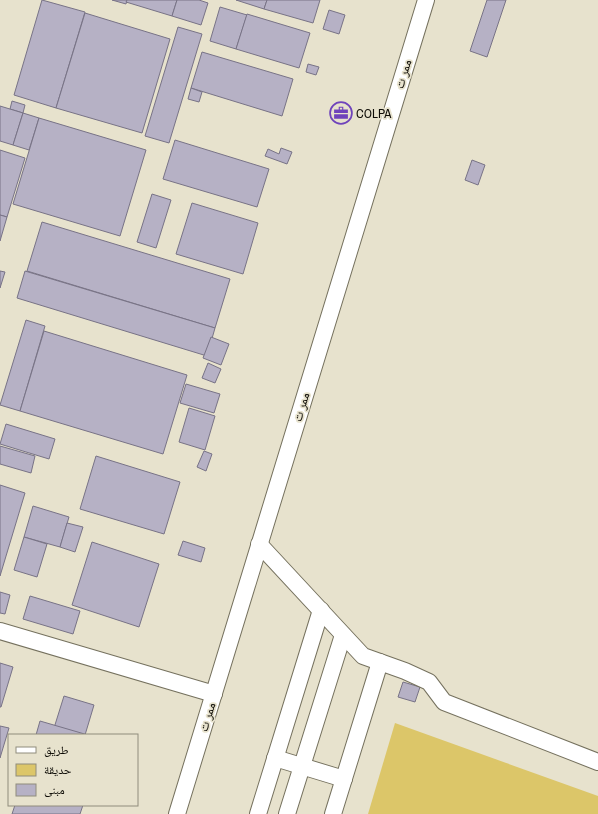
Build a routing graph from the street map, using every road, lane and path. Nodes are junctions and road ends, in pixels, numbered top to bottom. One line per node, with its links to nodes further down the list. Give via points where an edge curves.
1 (426, 0): 2 (street, ممر ت)
2 (259, 544): 3 (street); 7 (street, ممر ت)
3 (320, 610): 5 (street); 8 (street)
4 (0, 631): 7 (street)
5 (343, 634): 6 (street, via 363,656); 10 (street)
6 (380, 662): 9 (street, via 429,682 444,702); 11 (street)
7 (214, 694): 12 (street, ممر ت)
8 (275, 758): 10 (street); 13 (street)
9 (598, 762)
10 (302, 766): 11 (street); 14 (street)
11 (344, 779): 15 (street)
12 (177, 814)
13 (258, 814)
14 (287, 814)
15 (333, 814)

